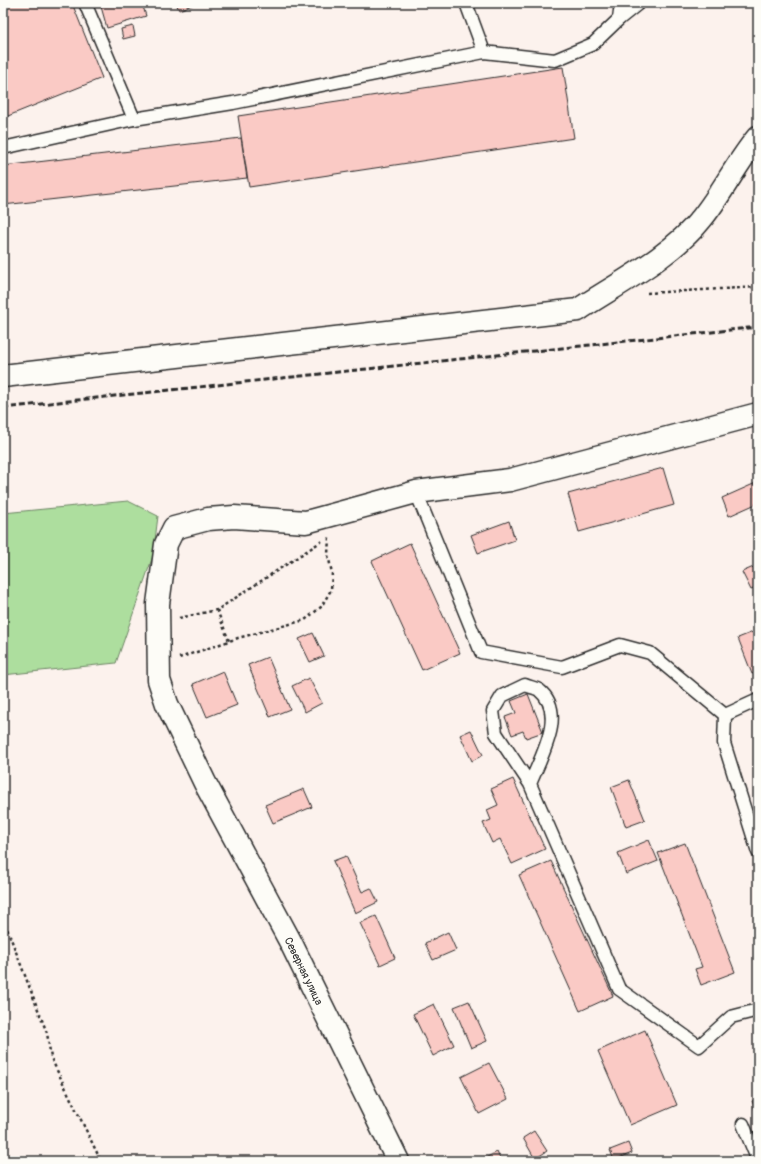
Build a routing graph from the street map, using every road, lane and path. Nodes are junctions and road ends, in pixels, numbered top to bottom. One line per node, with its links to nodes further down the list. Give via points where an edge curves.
1 (85, 3): 7 (lane)
2 (466, 3): 6 (lane)
3 (621, 3): 5 (lane)
4 (639, 3): 5 (lane)
5 (619, 19): 6 (lane, via 592,44 555,60)
6 (484, 52): 7 (lane, via 233,103)
7 (134, 119): 9 (lane)
8 (758, 137): 12 (street, via 702,218 678,242 578,310)
9 (3, 148)
10 (758, 287): 11 (path)
11 (646, 293)
12 (3, 376)
13 (758, 414): 14 (street, via 510,480)
14 (416, 492): 16 (street, Северная улица, via 306,522 234,517 208,519 174,528 166,544 158,604); 20 (lane, via 481,652 562,667 620,645 650,653)
15 (217, 610): 16 (path, via 178,618); 17 (path); 17 (path, via 329,536 331,590 321,607 305,620 292,625)
16 (158, 636): 18 (street, Северная улица)
17 (229, 641): 18 (path, via 181,657 169,666)
18 (159, 680): 27 (street, Северная улица, via 167,704 205,784 290,941)
19 (758, 700): 20 (lane)
20 (725, 715): 22 (lane, via 724,743)
21 (530, 784): 21 (lane, via 496,733 493,711 502,696 525,685 539,690 551,704 552,727); 24 (lane, via 619,989 699,1046 731,1017)
22 (758, 852)
23 (3, 918): 26 (path, via 47,1033 51,1058)
24 (758, 1010)
25 (744, 1124): 28 (lane)
26 (101, 1161)
27 (398, 1161)
28 (758, 1161)

